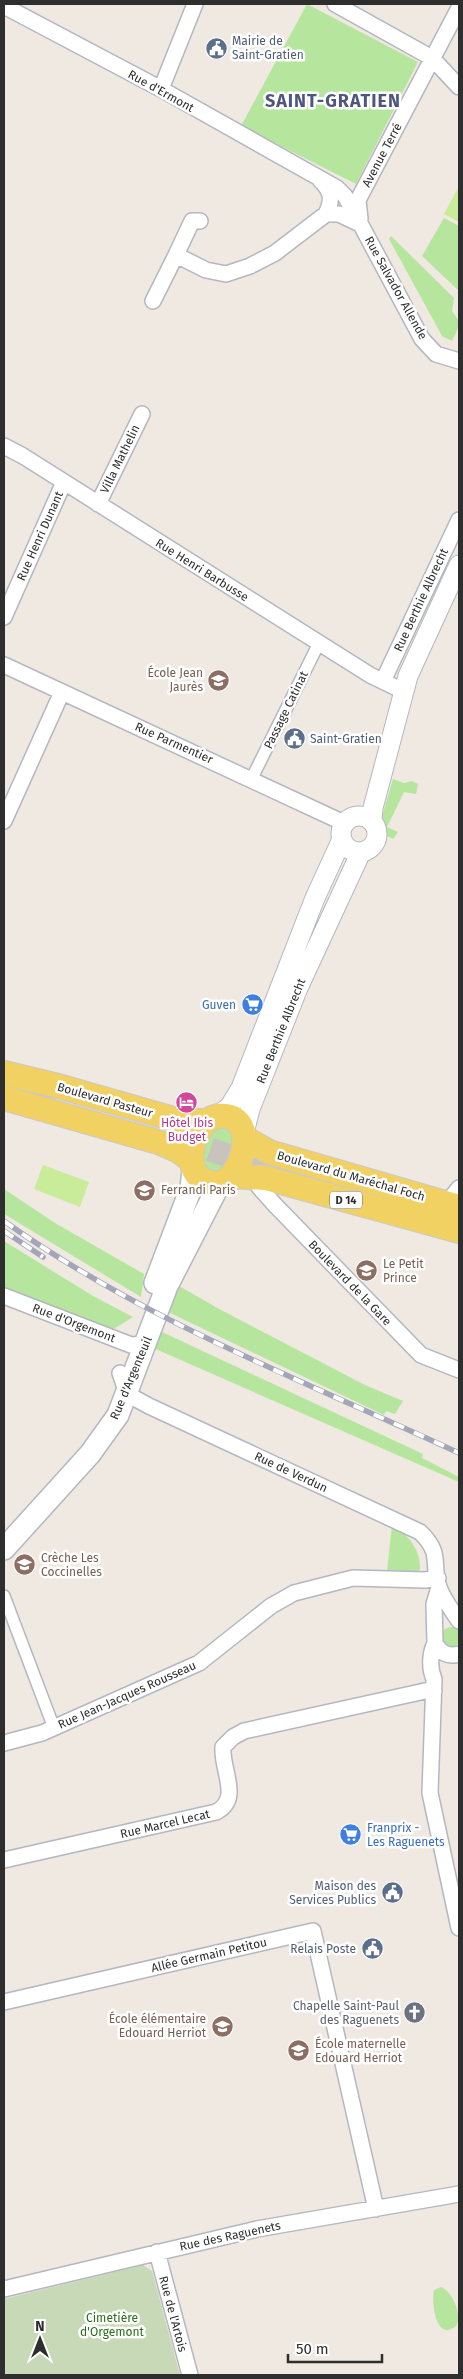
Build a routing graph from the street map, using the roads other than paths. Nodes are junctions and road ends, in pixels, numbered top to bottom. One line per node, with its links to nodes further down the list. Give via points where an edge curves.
1 (195, 4): 7 (street)
2 (335, 4): 5 (street)
3 (4, 6): 7 (street, Rue d'Ermont)
4 (458, 15): 5 (street, Avenue Terré)
5 (432, 58): 6 (street); 11 (street, Avenue Terré, via 358,200)
6 (459, 87)
7 (161, 90): 8 (street, Rue d'Ermont)
8 (318, 178): 9 (street, Rue d'Ermont, via 332,198); 11 (street, Rue d'Ermont, via 340,191)
9 (326, 214): 11 (street, via 348,217); 12 (street, via 275,253 238,272 226,274 206,270)
10 (200, 221): 12 (street, via 192,221)
11 (361, 225): 14 (street, Rue Salvador Allende, via 422,339 436,354)
12 (176, 255): 13 (street)
13 (153, 301)
14 (459, 361)
15 (142, 414): 18 (street, Villa Mathelin)
16 (4, 446): 17 (street, Rue Henri Barbusse)
17 (64, 482): 18 (street, Rue Henri Barbusse); 21 (street, Rue Henri Dunant)
18 (98, 504): 22 (street, Rue Henri Barbusse)
19 (459, 520): 24 (street, Rue Berthie Albrecht)
20 (459, 565): 25 (street, Rue Berthie Albrecht)
21 (4, 616)
22 (319, 642): 24 (street, Rue Henri Barbusse); 27 (street, Passage Catinat)
23 (4, 665): 26 (street, Rue Parmentier)
24 (383, 681): 25 (street, Rue Henri Barbusse)
25 (403, 691): 28 (street, Rue Berthie Albrecht)
26 (62, 692): 27 (street, Rue Parmentier); 29 (street)
27 (252, 778): 30 (street, Rue Parmentier)
28 (370, 815): 30 (street, via 353,816); 31 (street, Rue Berthie Albrecht, via 378,830 376,841 370,849)
29 (4, 821)
30 (343, 831): 31 (street, via 349,849); 33 (street, Rue Berthie Albrecht)
31 (361, 852): 32 (street, Rue Berthie Albrecht)
32 (326, 932): 33 (street, Rue Berthie Albrecht); 39 (street, Rue Berthie Albrecht, via 298,988 250,1109)
33 (288, 964): 38 (street, Rue Berthie Albrecht, via 241,1088 230,1106)
34 (4, 1073): 38 (main road, Boulevard Pasteur, via 177,1120)
35 (4, 1080): 36 (main road, Boulevard Pasteur, via 177,1135)
36 (4, 1087)
37 (4, 1098): 40 (main road, Boulevard Pasteur, via 158,1142 177,1150)
38 (212, 1119): 39 (main road, via 224,1116 235,1119); 40 (main road, via 199,1132)
39 (245, 1136): 42 (main road); 43 (main road, Boulevard du Maréchal Foch / D 14, via 268,1152)
40 (192, 1165): 42 (main road, via 198,1177 206,1182); 47 (main road, Rue d'Argenteuil, via 192,1188)
41 (263, 1169): 42 (main road, Boulevard du Maréchal Foch / D 14); 43 (main road, Boulevard du Maréchal Foch / D 14); 44 (main road, Boulevard du Maréchal Foch / D 14); 45 (main road, Boulevard du Maréchal Foch / D 14); 48 (street, Boulevard de la Gare, via 257,1182 259,1187 421,1355)
42 (226, 1180): 47 (main road, Rue d'Argenteuil)
43 (456, 1204)
44 (459, 1223)
45 (459, 1230)
46 (4, 1296): 47 (street, Rue d'Orgemont)
47 (138, 1344): 49 (main road, Rue d'Argenteuil); 50 (main road, Rue d'Argenteuil)
48 (459, 1370)
49 (120, 1373): 50 (street); 51 (main road, Rue d'Argenteuil, via 98,1420 84,1441)
50 (127, 1394): 52 (main road, Rue d'Argenteuil, via 118,1415 98,1444); 53 (street, Rue de Verdun, via 420,1532 434,1550)
51 (4, 1529)
52 (4, 1549)
53 (439, 1582): 55 (street); 56 (street, via 434,1604); 59 (street, Rue Jean-Jacques Rousseau, via 353,1578 294,1593 271,1606 199,1663)
54 (4, 1596): 59 (street)
55 (459, 1621): 56 (street, via 443,1622)
56 (436, 1636): 57 (street, via 442,1652); 58 (street, via 431,1670)
57 (456, 1654): 58 (street, via 444,1660)
58 (434, 1685): 61 (street, Rue Marcel Lecat, via 425,1691 234,1736 223,1747 222,1754 229,1800 216,1812); 62 (street, via 430,1794)
59 (54, 1728): 60 (street, Rue Jean-Jacques Rousseau)
60 (4, 1743)
61 (4, 1860)
62 (458, 1918)
63 (4, 2002): 65 (street, Allée Germain Petitou, via 314,1932)
64 (459, 2194): 65 (street, Rue des Raguenets)
65 (376, 2208): 66 (street, Rue des Raguenets, via 257,2229)
66 (157, 2252): 67 (street, Rue des Raguenets); 68 (street, Rue de l'Artois)
67 (4, 2289)
68 (190, 2375)

